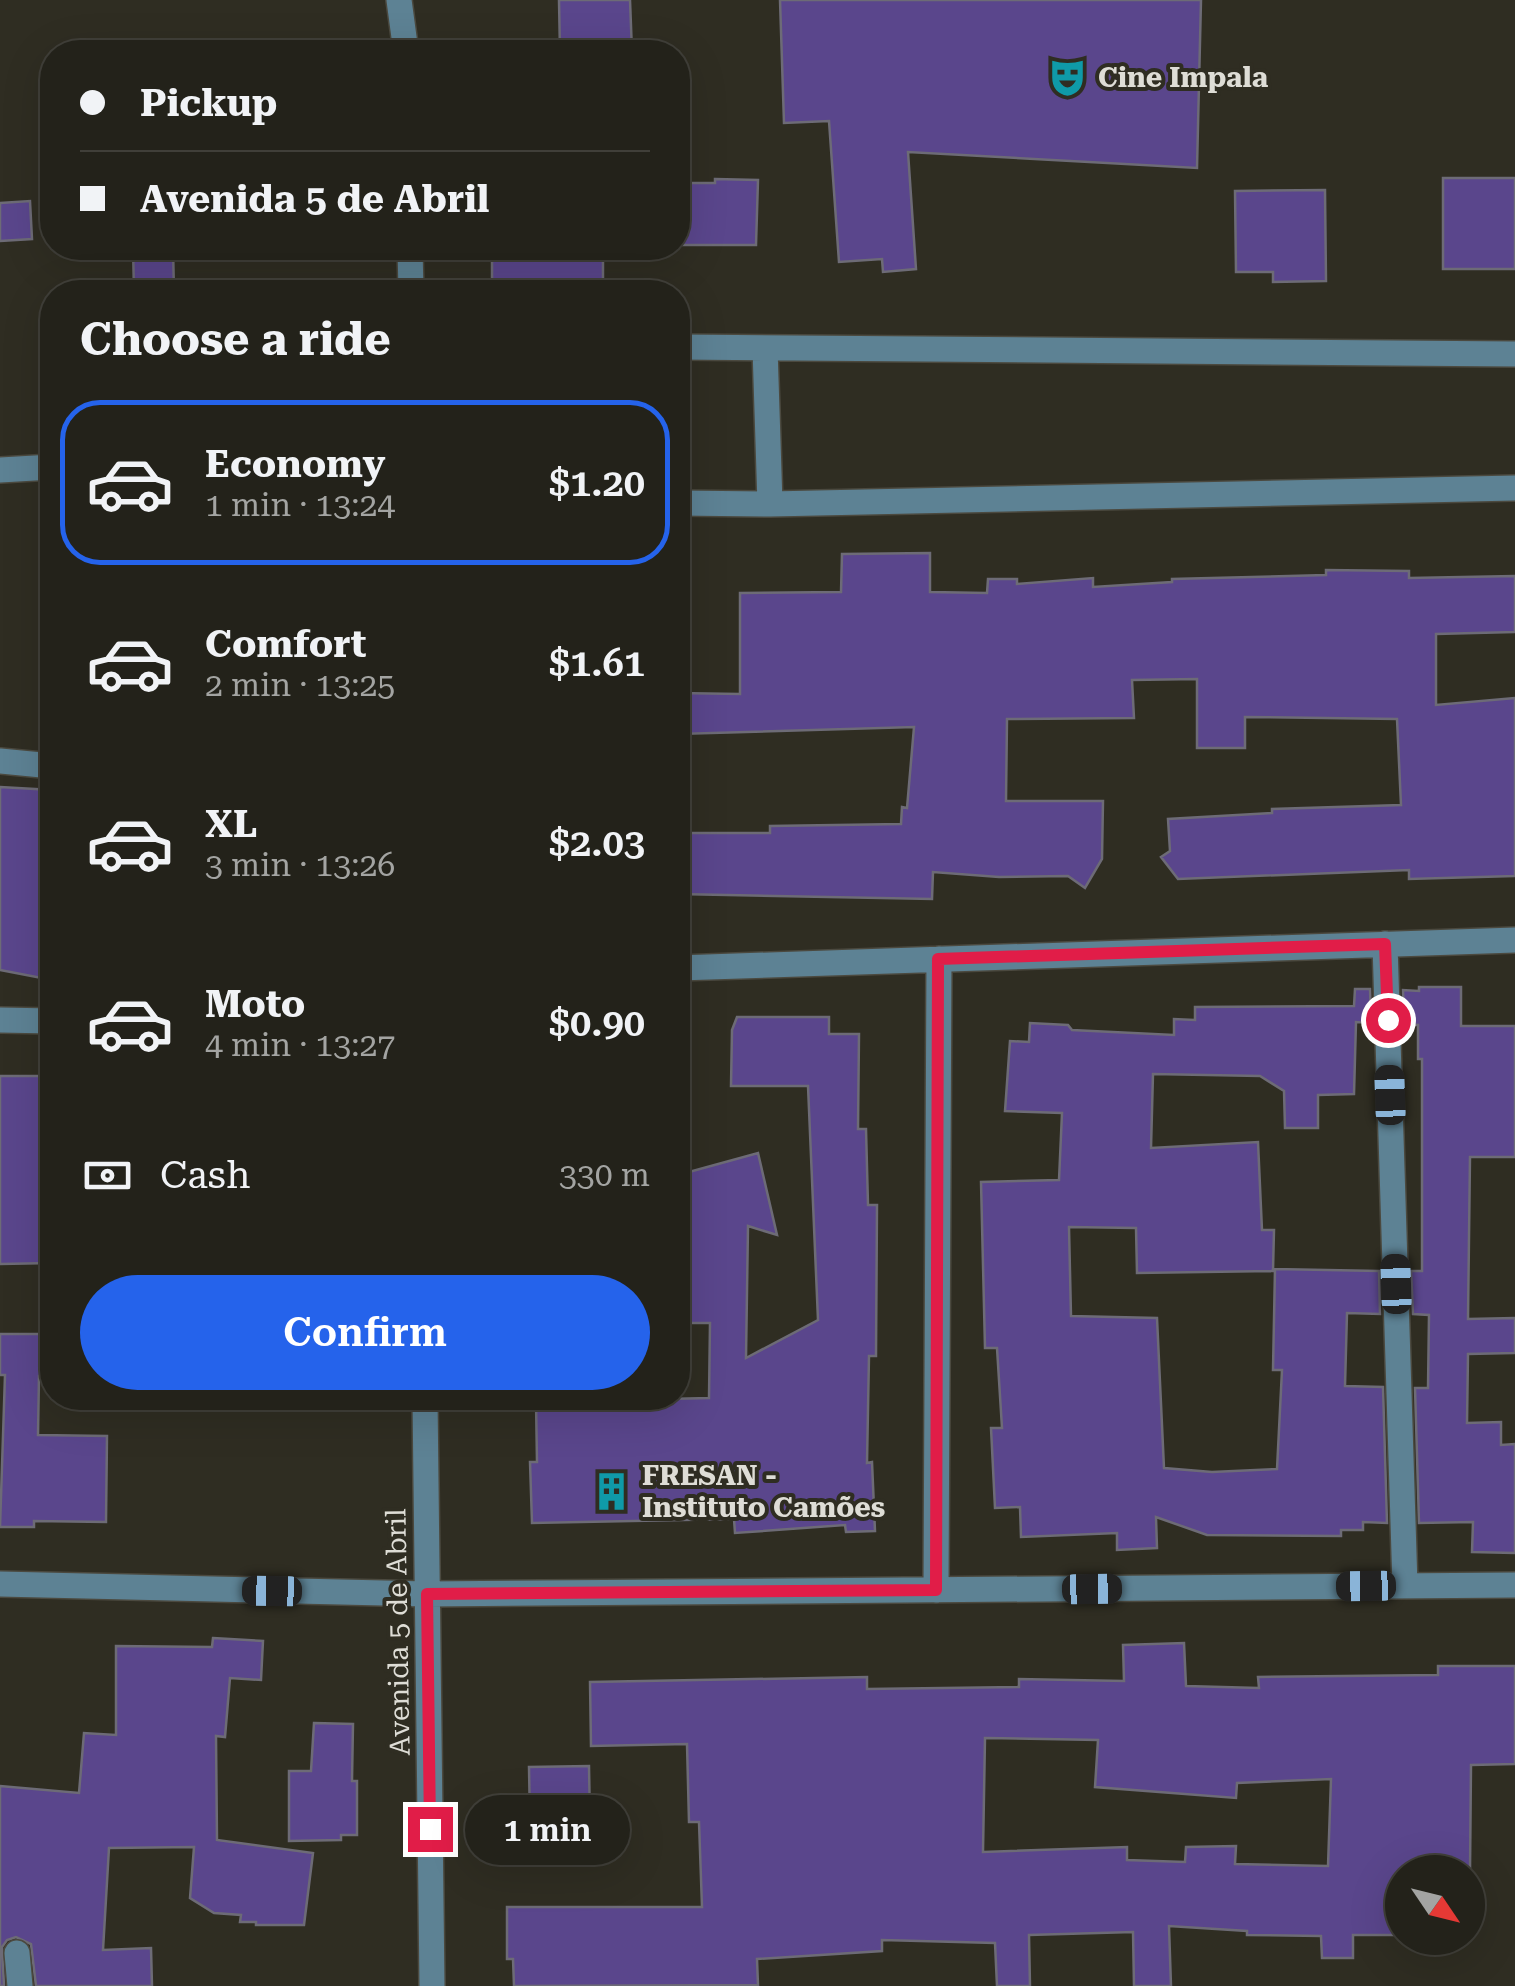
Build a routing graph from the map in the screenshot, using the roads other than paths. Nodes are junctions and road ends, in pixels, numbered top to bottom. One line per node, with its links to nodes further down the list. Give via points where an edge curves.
1 (399, 0): 3 (street)
2 (417, 0): 4 (street)
3 (406, 40)
4 (410, 40)
5 (690, 347): 6 (street)
6 (765, 348): 7 (street); 12 (street)
7 (1515, 354)
8 (40, 468): 9 (street)
9 (0, 470)
10 (1515, 488): 12 (street)
11 (690, 503): 12 (street)
12 (770, 504)
13 (0, 761): 14 (street)
14 (40, 765)
15 (1515, 940): 16 (street)
16 (1385, 944): 17 (street); 24 (street)
17 (938, 959): 18 (street); 25 (street)
18 (690, 968)
19 (0, 1020): 20 (street)
20 (40, 1021)
21 (425, 1410): 26 (street, Avenida 5 de Abril)
22 (0, 1584): 26 (street)
23 (1515, 1585): 24 (street)
24 (1406, 1586): 25 (street)
25 (936, 1590): 26 (street)
26 (427, 1594): 29 (street, Avenida 5 de Abril)
27 (17, 1953): 28 (street)
28 (20, 1986)
29 (432, 1986)

